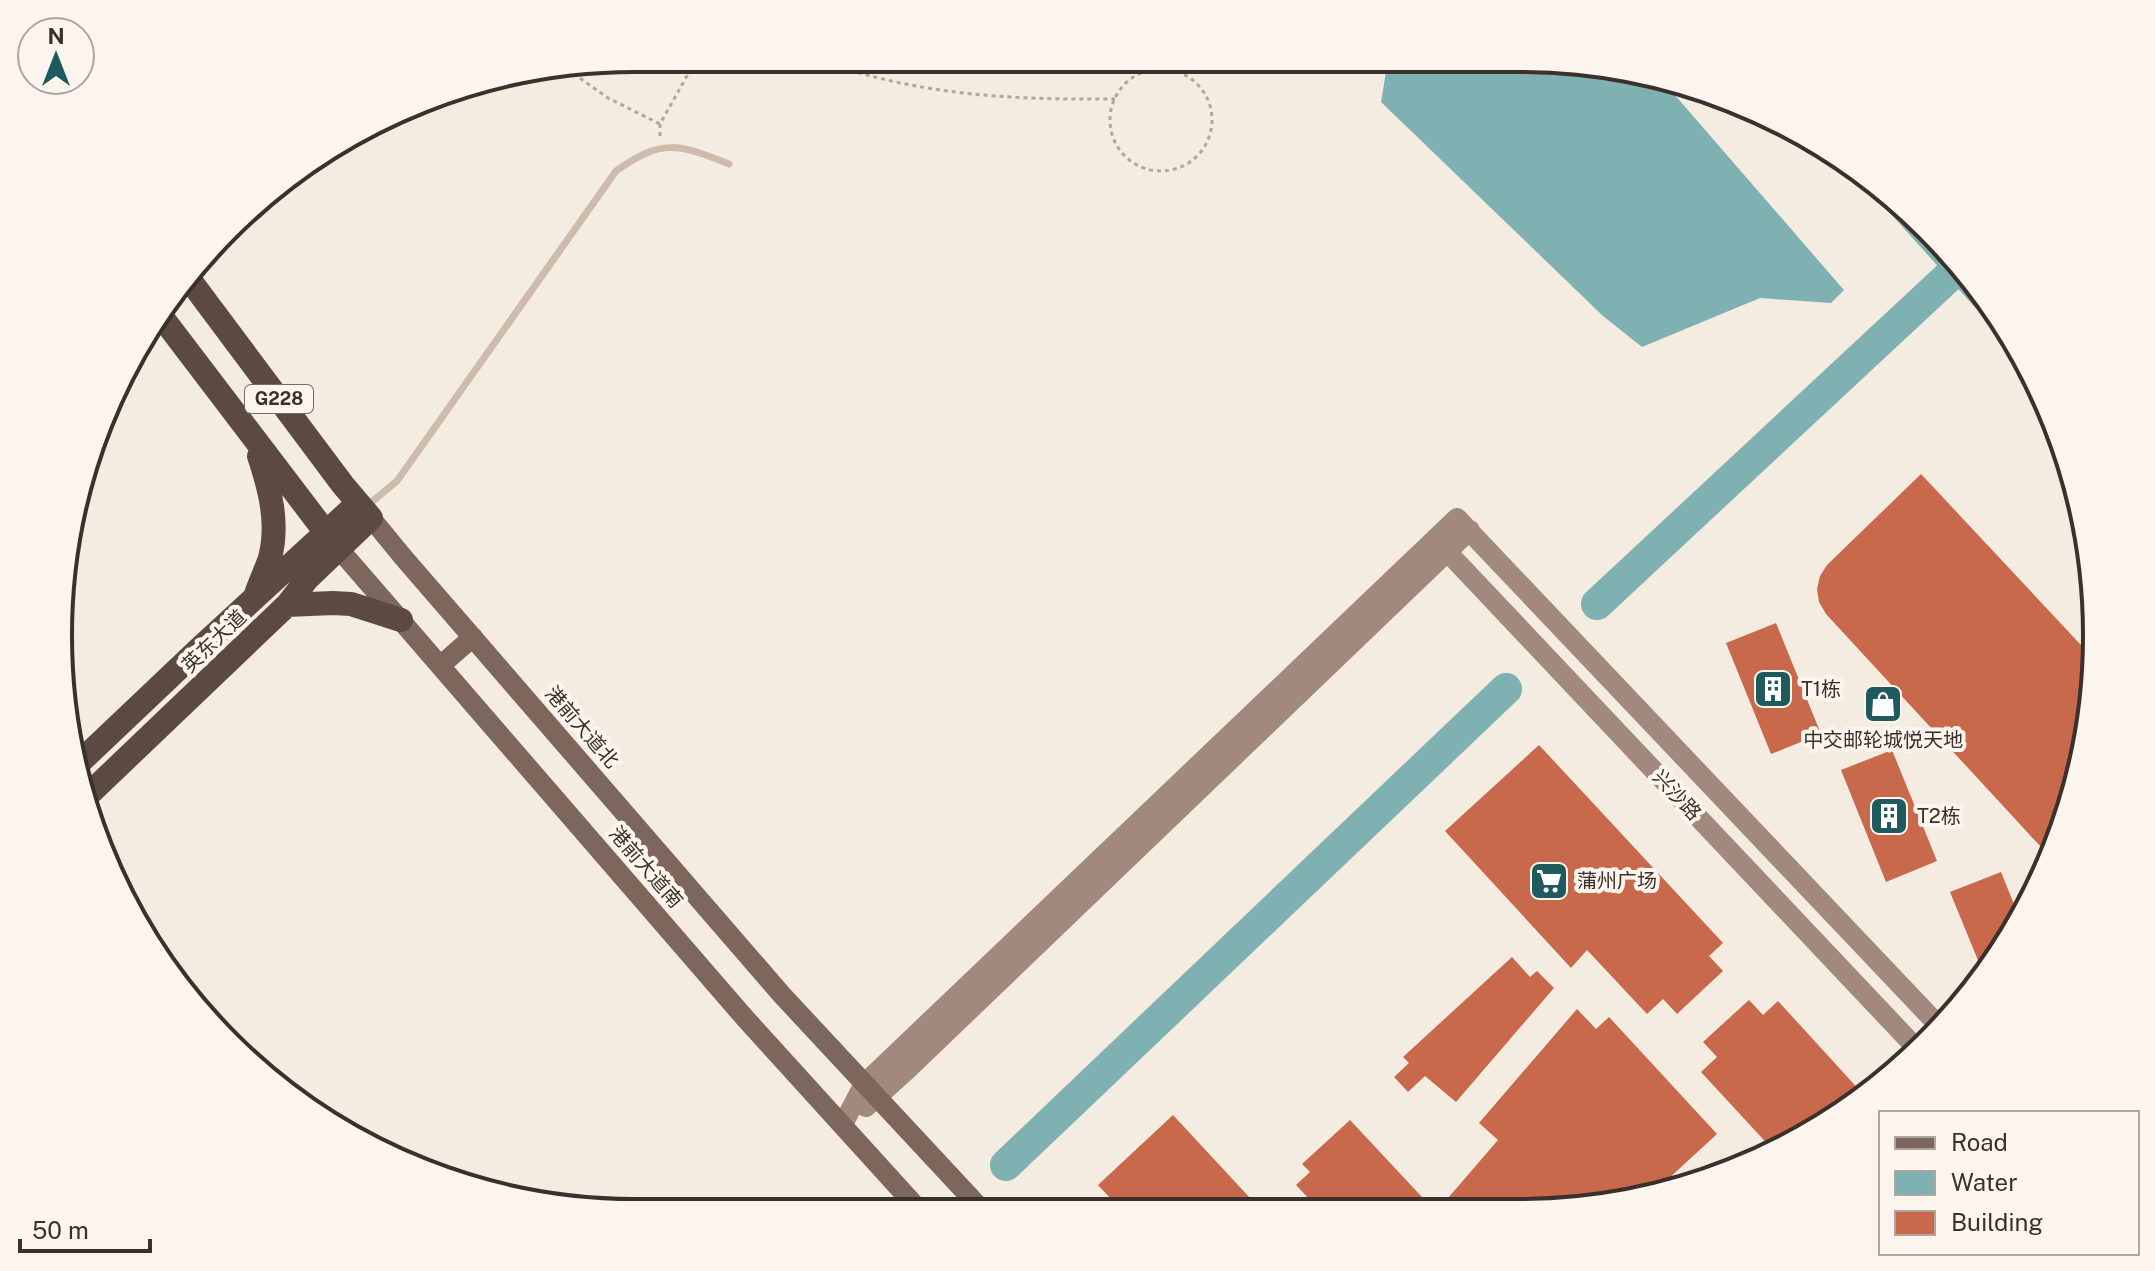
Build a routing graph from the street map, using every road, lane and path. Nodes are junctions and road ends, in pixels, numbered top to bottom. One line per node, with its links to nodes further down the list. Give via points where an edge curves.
1 (689, 72): 7 (path)
2 (857, 72): 6 (path, via 943,92 1040,100)
3 (1144, 72): 6 (path, via 1127,81)
4 (1179, 72): 6 (path, via 1203,89 1213,123 1200,155 1186,165 1152,170 1124,155 1110,126)
5 (576, 75): 7 (path)
6 (1115, 99)
7 (660, 124): 8 (path)
8 (661, 148): 9 (lane); 15 (lane, via 638,155 616,171 397,481)
9 (729, 164)
10 (194, 285): 12 (highway, 港前大道北 / G228)
11 (166, 323): 13 (highway, G228)
12 (269, 386): 13 (highway); 15 (highway, 港前大道北 / G228)
13 (232, 409): 14 (highway, G228)
14 (254, 438): 16 (highway, G228); 18 (highway, via 270,490 274,532)
15 (364, 510): 16 (highway, 英东大道); 21 (main road, 港前大道北)
16 (332, 540): 18 (highway, 英东大道); 19 (highway, 英东大道); 20 (main road, 港前大道南)
17 (1441, 545): 25 (street, 兴沙路, via 1464,524); 26 (street, 兴沙路); 27 (street)
18 (254, 600): 23 (highway, 英东大道)
19 (287, 605): 20 (highway, via 351,604); 24 (highway, 英东大道)
20 (401, 620): 22 (main road, 港前大道南)
21 (473, 637): 22 (main road); 27 (main road, 港前大道北)
22 (440, 666): 28 (main road, 港前大道南)
23 (86, 757)
24 (94, 790)
25 (1932, 1019)
26 (1910, 1041)
27 (871, 1091): 28 (street); 30 (main road, 港前大道北)
28 (843, 1124): 29 (main road, 港前大道南)
29 (909, 1199)
30 (972, 1199)

